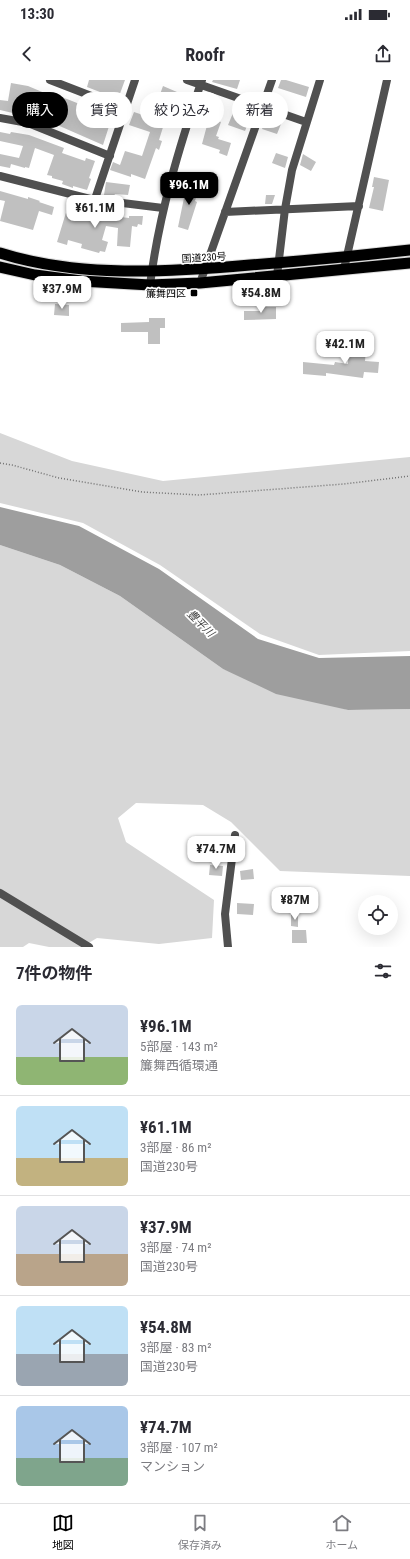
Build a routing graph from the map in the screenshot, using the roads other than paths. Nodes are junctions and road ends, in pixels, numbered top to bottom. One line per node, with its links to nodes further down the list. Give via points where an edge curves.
1 (50, 80): 8 (street)
2 (136, 80): 9 (street)
3 (187, 80): 7 (street)
4 (272, 80): 10 (street)
5 (320, 80): 14 (street)
6 (386, 80): 20 (street)
7 (202, 82): 11 (street); 21 (street)
8 (81, 92)
9 (131, 92)
10 (268, 92)
11 (232, 94)
12 (288, 115): 14 (street)
13 (0, 118): 17 (street, via 28,123)
14 (306, 122): 22 (street, via 292,170)
15 (119, 128): 17 (street)
16 (255, 128): 23 (street)
17 (110, 156): 19 (street)
18 (0, 176): 19 (street)
19 (96, 199): 21 (street)
20 (359, 206): 22 (street); 26 (street)
21 (163, 208): 32 (street)
22 (285, 209): 23 (street); 28 (street)
23 (225, 212): 30 (street)
24 (410, 250): 26 (highway, 国道230号)
25 (0, 253): 32 (highway, 国道230号, via 83,269)
26 (347, 257): 28 (highway, 国道230号); 31 (street)
27 (410, 263): 31 (highway)
28 (279, 264): 30 (highway, 国道230号); 33 (street)
29 (0, 267): 35 (highway, via 81,281)
30 (205, 269): 32 (highway, 国道230号); 34 (street)
31 (344, 269): 33 (highway)
32 (152, 271): 35 (street)
33 (277, 276): 34 (highway)
34 (200, 282): 35 (highway)
35 (150, 285)
36 (235, 835): 39 (street, via 225,914)
37 (0, 893): 38 (street)
38 (89, 947)
39 (228, 947)

